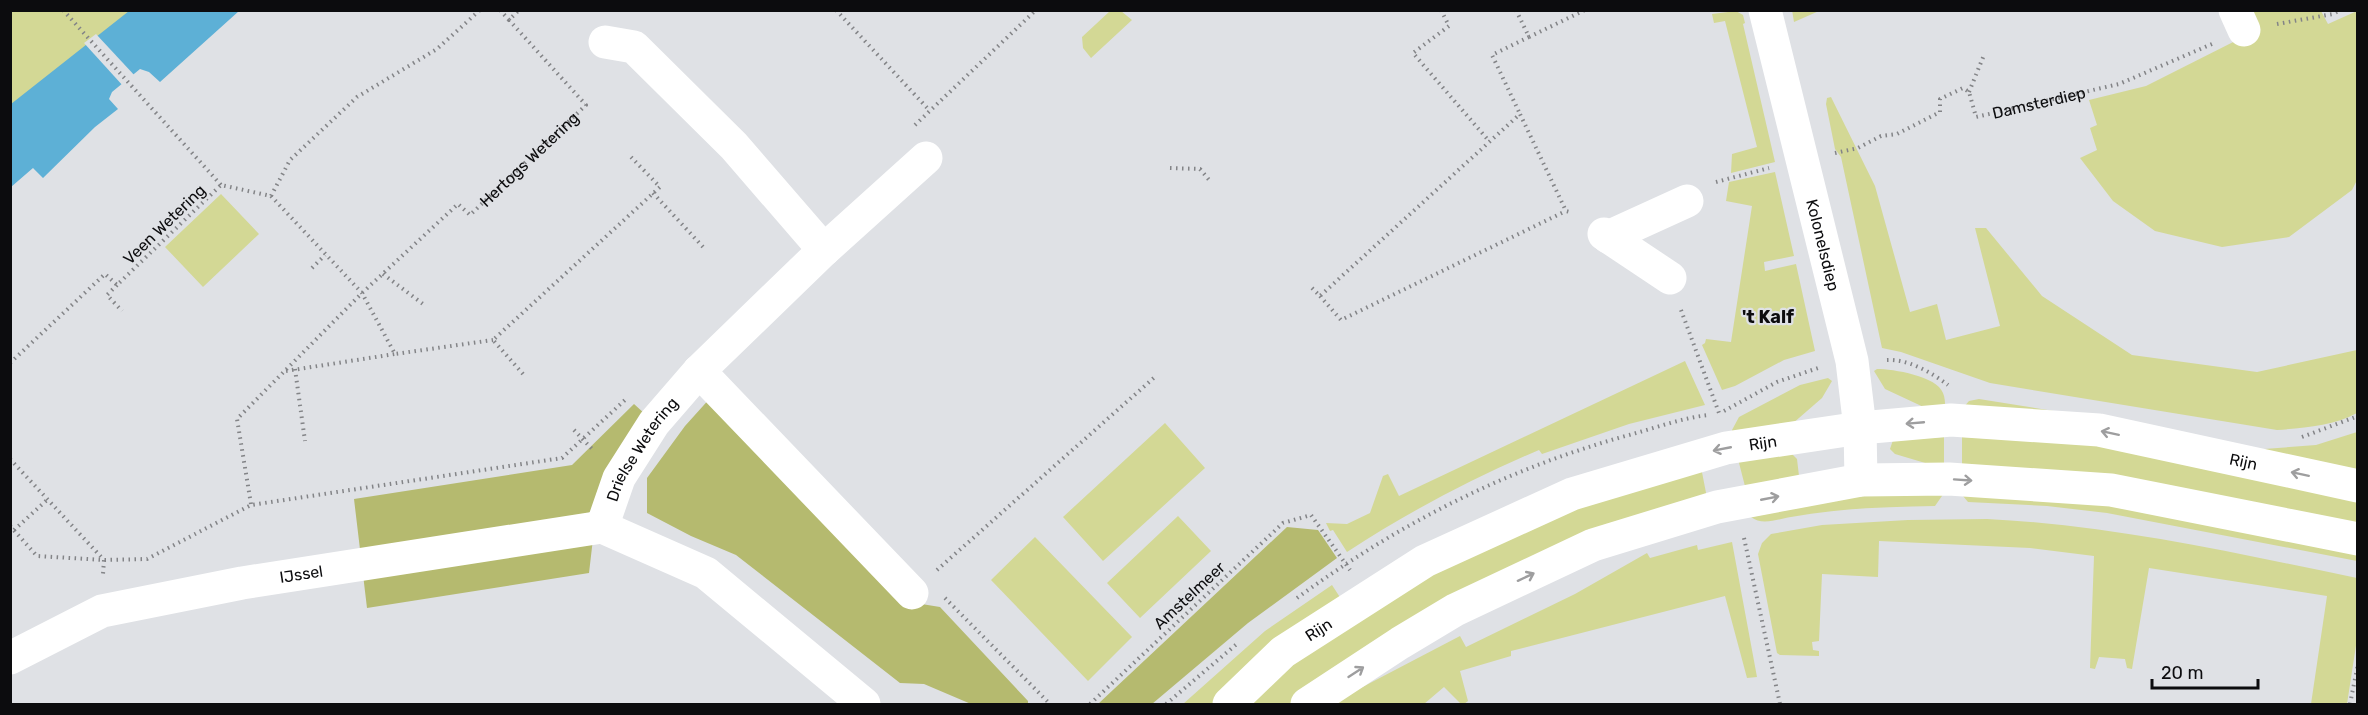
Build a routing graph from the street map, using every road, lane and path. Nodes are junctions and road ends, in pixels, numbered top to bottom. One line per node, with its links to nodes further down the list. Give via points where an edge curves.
1 (63, 10): 26 (path)
2 (480, 10): 28 (path, via 437,50 357,97 290,160)
3 (500, 10): 11 (path)
4 (519, 10): 11 (path)
5 (836, 10): 17 (path)
6 (1441, 10): 19 (path, via 1449,26 1413,53)
7 (1516, 10): 13 (path)
8 (1585, 10): 13 (path)
9 (1765, 10): 22 (street, Kolonelsdiep)
10 (2340, 10): 12 (path, via 2333,14)
11 (509, 20): 34 (path, Hertogs Wetering, via 586,105 470,215 458,204)
12 (2240, 20): 16 (path, Damsterdiep, via 2119,84 1976,117)
13 (1529, 38): 18 (path, via 1492,55)
14 (605, 42): 31 (street, via 634,47 734,146)
15 (1984, 55): 16 (path)
16 (1968, 92): 22 (path, via 1963,88 1940,99 1940,112 1897,134 1881,136 1858,148)
17 (930, 111)
18 (1520, 114): 19 (path); 39 (path, via 1568,211 1341,320)
19 (1489, 141): 39 (path)
20 (631, 158): 27 (path, via 660,187)
21 (926, 158): 31 (street, Drielse Wetering)
22 (1789, 164): 24 (path); 53 (street, Kolonelsdiep, via 1852,361)
23 (1170, 168): 25 (path, via 1200,169)
24 (1730, 177)
25 (1210, 181)
26 (221, 185): 28 (path, Veen Wetering); 36 (path, Veen Wetering)
27 (652, 193): 30 (path); 43 (path)
28 (271, 196): 32 (path)
29 (1687, 201): 35 (street, via 1606,236)
30 (704, 248)
31 (824, 250): 49 (street, Drielse Wetering)
32 (325, 255): 33 (path); 38 (path)
33 (312, 268)
34 (382, 274): 38 (path, Hertogs Wetering); 40 (path)
35 (1670, 278)
36 (117, 285): 41 (path, via 107,296); 46 (path, Veen Wetering, via 105,274)
37 (1312, 288): 39 (path)
38 (362, 293): 44 (path); 48 (path, Hertogs Wetering)
39 (1320, 296)
40 (423, 304)
41 (122, 311)
42 (1685, 322): 55 (path, via 1719,413)
43 (493, 340): 44 (path); 50 (path)
44 (395, 354): 47 (path)
45 (1880, 361): 52 (path, via 1905,363 1931,373)
46 (10, 363)
47 (295, 369): 48 (path); 54 (path)
48 (286, 371): 61 (path, Hertogs Wetering, via 237,419)
49 (699, 371): 64 (street, Drielse Wetering, via 654,423 619,478); 69 (street)
50 (524, 374)
51 (1158, 375): 69 (path)
52 (1952, 388)
53 (1860, 428): 55 (street, Rijn); 58 (street, Kolonelsdiep); 59 (street, Rijn, one-way to 53, via 2098,430 1951,420)
54 (305, 441)
55 (1726, 448): 76 (street, Rijn, one-way to 76, via 1572,494 1425,561 1283,652)
56 (562, 458): 61 (path)
57 (10, 459): 60 (path)
58 (1861, 480): 62 (street, one-way to 58); 66 (street, one-way to 66, via 1949,479 2111,490)
59 (2358, 486)
60 (48, 499): 65 (path); 68 (path)
61 (251, 504): 68 (path, via 147,559)
62 (1737, 504): 77 (street, one-way to 62, via 1455,610 1582,550); 78 (path)
63 (10, 525): 65 (path)
64 (602, 526): 70 (street, IJssel, via 242,583); 73 (street, via 706,573)
65 (15, 530): 68 (path, via 37,556)
66 (2358, 539)
67 (1340, 556): 75 (path, Amstelmeer, via 1311,515 1283,523)
68 (104, 560): 70 (path)
69 (912, 592): 74 (path, via 945,598)
70 (102, 611): 71 (street, IJssel)
71 (10, 658)
72 (2358, 664): 79 (path)
73 (864, 705)
74 (1050, 705)
75 (1090, 705)
76 (1229, 705)
77 (1307, 705)
78 (1780, 705)
79 (2350, 705)

